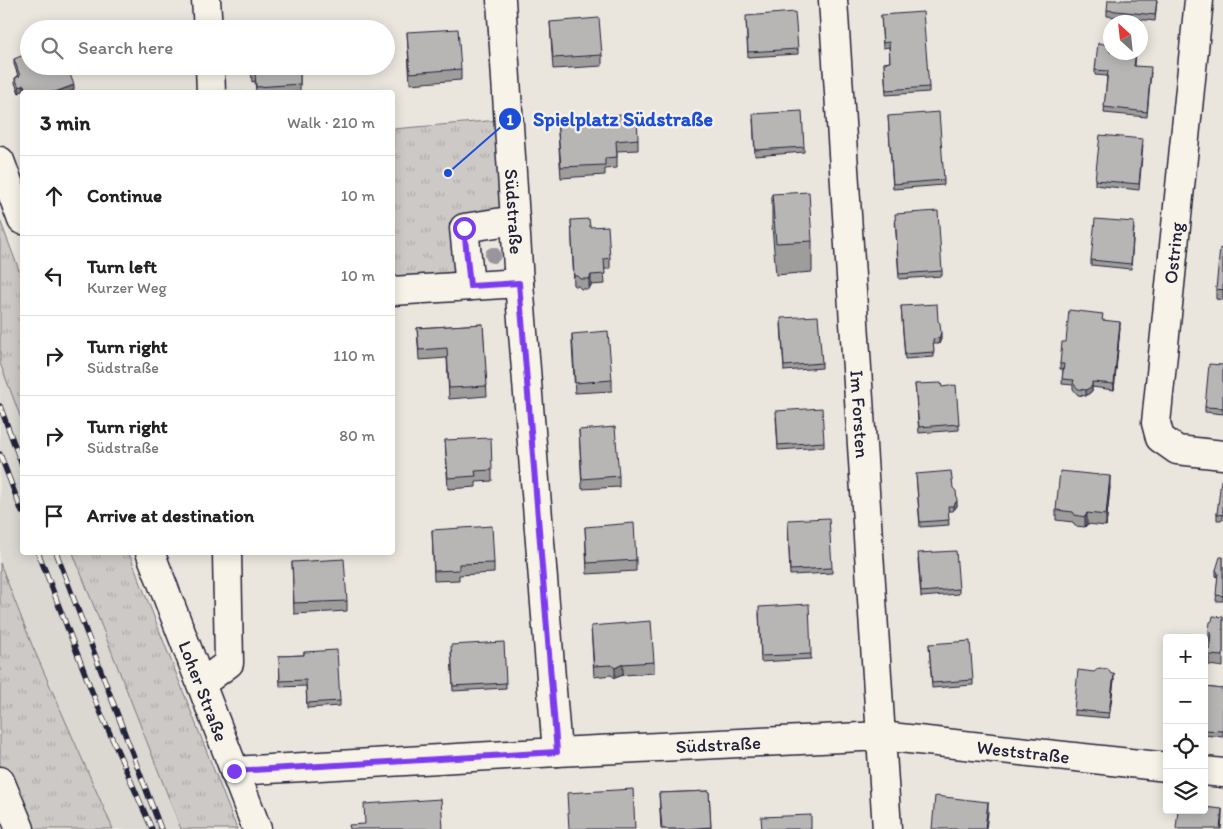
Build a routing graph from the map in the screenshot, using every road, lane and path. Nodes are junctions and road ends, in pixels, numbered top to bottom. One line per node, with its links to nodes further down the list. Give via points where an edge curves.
1 (206, 0): 5 (street)
2 (501, 0): 10 (street, Südstraße)
3 (833, 0): 18 (street, Im Forsten)
4 (1199, 0): 14 (street, Ostring, via 1156,423 1160,438 1176,450)
5 (207, 20)
6 (210, 75): 7 (street)
7 (211, 90)
8 (0, 161): 9 (street)
9 (20, 215)
10 (515, 220): 11 (street, Südstraße); 12 (street, via 464,228)
11 (519, 283): 12 (street); 19 (street, Südstraße)
12 (470, 286): 13 (street)
13 (395, 291)
14 (1223, 455)
15 (151, 555): 17 (street, Loher Straße)
16 (226, 555): 17 (street, via 229,663)
17 (201, 684): 21 (street, Loher Straße)
18 (881, 736): 19 (street, Südstraße); 20 (street, Weststraße); 27 (street, Im Forsten)
19 (557, 752): 21 (street, Südstraße)
20 (1163, 767)
21 (234, 771): 26 (street, Loher Straße)
22 (1208, 771): 23 (street)
23 (1223, 773)
24 (0, 781): 25 (street)
25 (20, 829)
26 (257, 829)
27 (888, 829)

